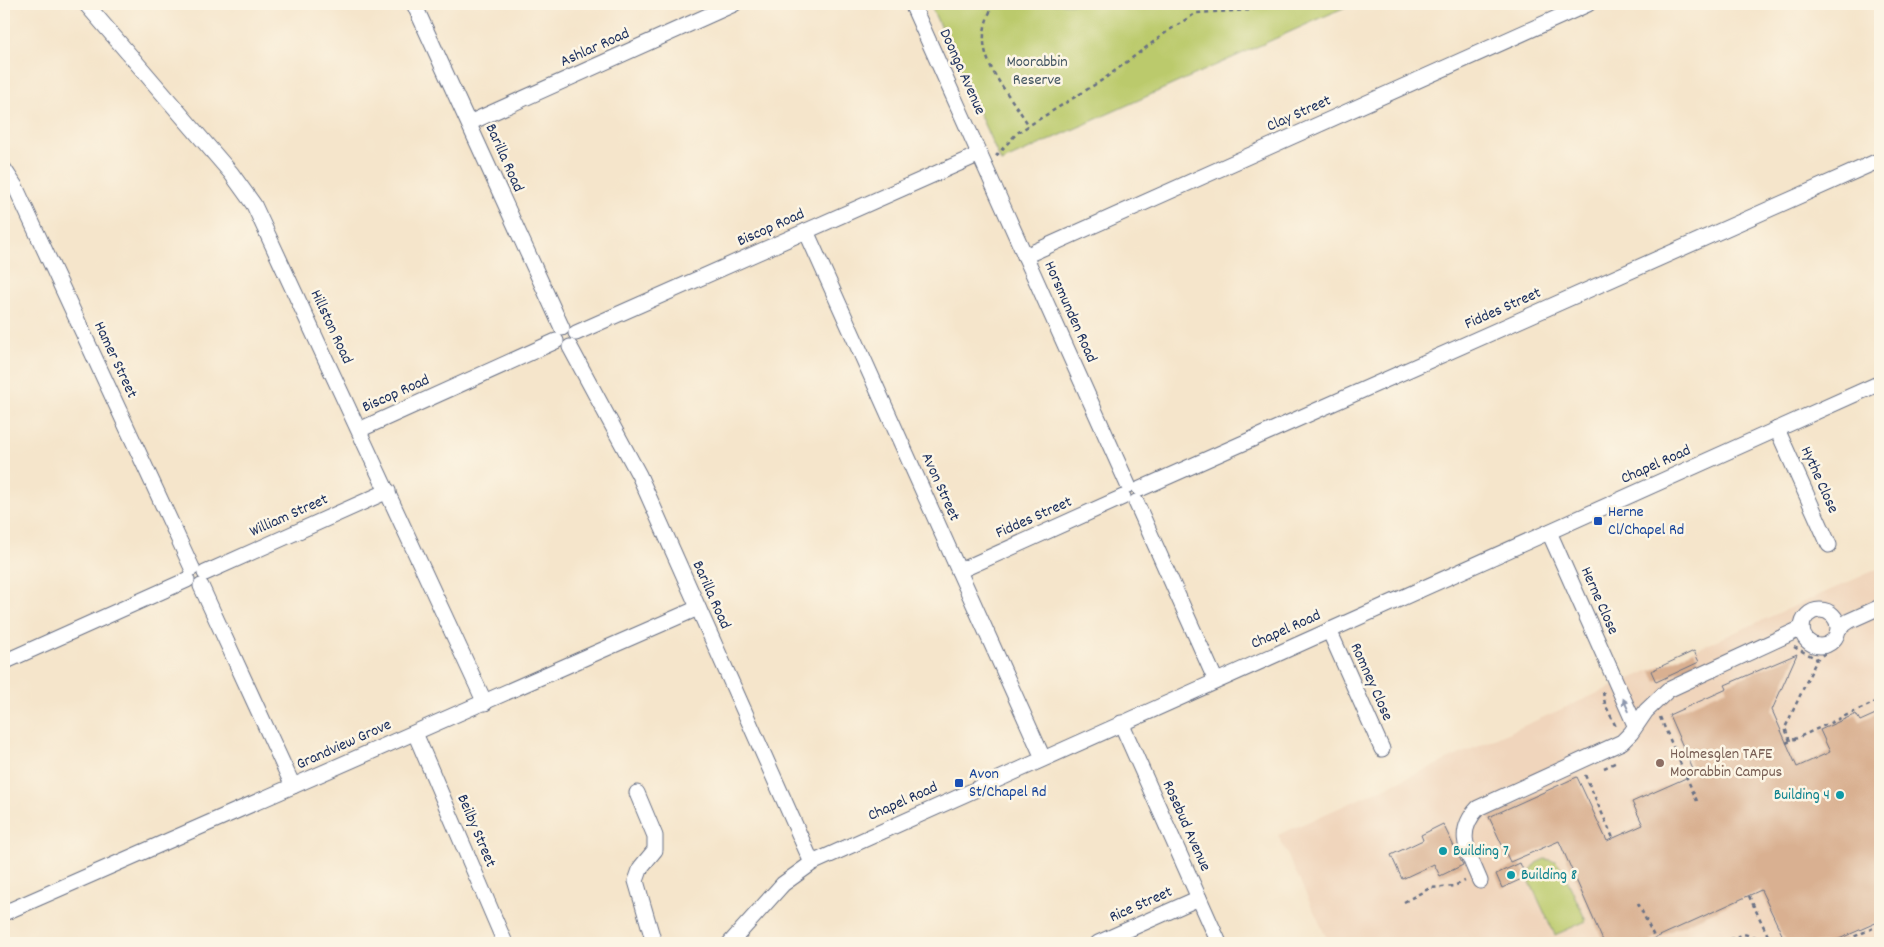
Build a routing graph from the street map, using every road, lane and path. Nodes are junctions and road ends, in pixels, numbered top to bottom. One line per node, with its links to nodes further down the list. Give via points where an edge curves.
1 (86, 4): 17 (street, Hillston Road, via 246,192)
2 (414, 4): 8 (street, Barilla Road)
3 (734, 4): 8 (street, Ashlar Road)
4 (912, 4): 10 (street, Doonga Avenue)
5 (994, 4): 9 (path, via 982,38 997,81)
6 (1264, 4): 9 (path, via 1252,10 1196,13 1104,78)
7 (1588, 4): 14 (street, Clay Street)
8 (469, 123): 15 (street, Barilla Road)
9 (1028, 126): 10 (path, via 1017,133 998,155)
10 (982, 158): 13 (street, Biscop Road); 14 (street, Horsmunden Road)
11 (1880, 160): 20 (street, Fiddes Street)
12 (4, 169): 24 (street, Hamer Street, via 15,186)
13 (806, 231): 15 (street, Biscop Road); 23 (street, Avon Street)
14 (1025, 256): 20 (street, Horsmunden Road)
15 (566, 337): 17 (street, Biscop Road); 26 (street, Barilla Road, via 629,455)
16 (1880, 383): 18 (street, Chapel Road)
17 (359, 430): 19 (street, Hillston Road)
18 (1777, 430): 21 (street, Chapel Road); 22 (street, Hythe Close)
19 (388, 491): 24 (street, William Street); 34 (street, Hillston Road)
20 (1132, 493): 23 (street, Fiddes Street); 31 (street, Horsmunden Road)
21 (1549, 532): 28 (street, Chapel Road); 37 (street, Herne Close, one-way to 21)
22 (1829, 545)
23 (959, 571): 43 (street, Avon Street)
24 (196, 577): 30 (street, William Street); 45 (street, Hamer Street)
25 (1880, 607): 29 (street, via 1849,621)
26 (698, 608): 34 (street, Grandview Grove); 49 (street, Barilla Road)
27 (1802, 628): 29 (street, via 1806,640 1817,646 1823,646); 29 (street, via 1808,614 1818,609 1835,616); 37 (street, via 1668,690)
28 (1329, 630): 31 (street, Chapel Road); 42 (street, Romney Close)
29 (1840, 635): 39 (path, via 1817,659 1785,728)
30 (4, 662)
31 (1216, 681): 36 (street, Chapel Road)
32 (1603, 692): 40 (path)
33 (1880, 700): 39 (path)
34 (485, 702): 38 (street, Grandview Grove)
35 (1658, 713): 47 (path)
36 (1121, 723): 43 (street, Chapel Road); 52 (street, Rosebud Avenue)
37 (1635, 725): 40 (street)
38 (415, 733): 45 (street, Grandview Grove); 58 (street, Beilby Street)
39 (1790, 741): 41 (path)
40 (1622, 742): 50 (street, via 1478,808 1465,825 1464,834 1467,851)
41 (1786, 743)
42 (1382, 749)
43 (1043, 758): 49 (street, Chapel Road)
44 (1584, 774): 48 (path)
45 (293, 786): 55 (street, Grandview Grove)
46 (637, 793): 59 (street, via 655,836 655,850 641,867 636,881)
47 (1697, 801)
48 (1612, 838)
49 (812, 862): 60 (street, Chapel Road, via 783,884)
50 (1479, 878): 53 (path, via 1454,886 1430,888)
51 (1749, 896): 57 (path)
52 (1199, 898): 61 (street, Rice Street); 62 (street, Rosebud Avenue)
53 (1404, 902)
54 (1638, 903): 63 (path)
55 (4, 913)
56 (1880, 925): 66 (path)
57 (1770, 940): 64 (path, via 1743,934); 65 (path)
58 (505, 943)
59 (654, 943)
60 (730, 943)
61 (1098, 943)
62 (1219, 943)
63 (1657, 943)
64 (1722, 943)
65 (1773, 943)
66 (1840, 943)

